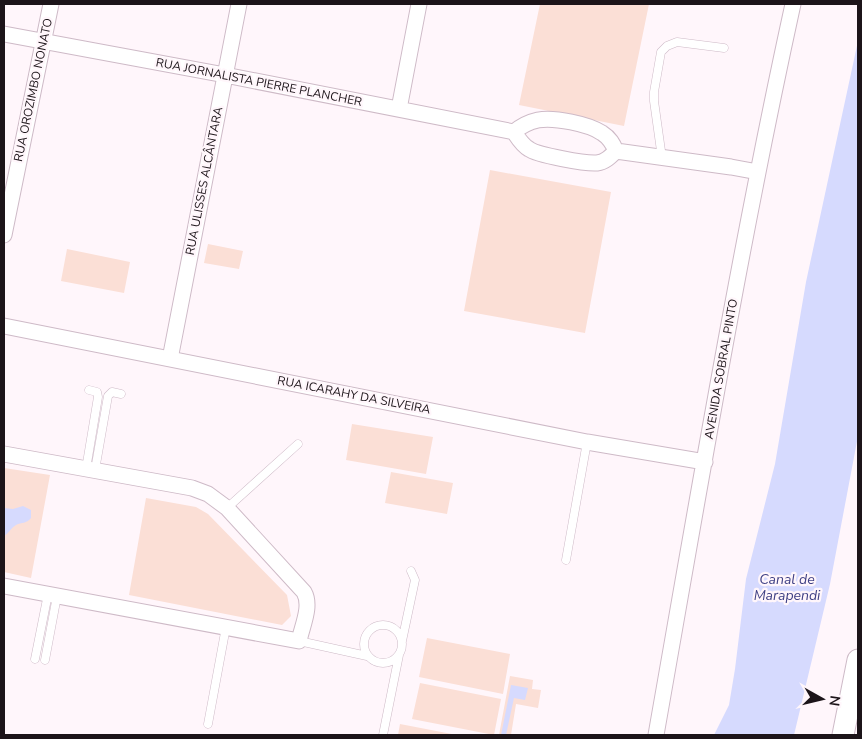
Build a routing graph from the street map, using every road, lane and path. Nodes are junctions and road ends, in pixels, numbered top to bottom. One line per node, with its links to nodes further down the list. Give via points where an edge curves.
1 (51, 4): 6 (street, RUA OROZIMBO NONATO)
2 (239, 4): 8 (street, RUA ULISSES ALCÂNTARA)
3 (420, 4): 9 (street)
4 (794, 4): 13 (street, AVENIDA SOBRAL PINTO)
5 (4, 34): 6 (street, RUA JORNALISTA PIERRE PLANCHER)
6 (43, 41): 8 (street, RUA JORNALISTA PIERRE PLANCHER); 14 (street, RUA OROZIMBO NONATO)
7 (724, 48): 12 (lane, via 677,42 661,52 654,101)
8 (224, 75): 9 (street, RUA JORNALISTA PIERRE PLANCHER); 16 (street, RUA ULISSES ALCÂNTARA)
9 (399, 109): 10 (street, RUA JORNALISTA PIERRE PLANCHER)
10 (514, 132): 11 (street, via 522,144 536,153 597,163); 11 (street, via 536,120 564,121 601,132)
11 (616, 151): 12 (street)
12 (662, 158): 13 (street)
13 (758, 172): 22 (street, AVENIDA SOBRAL PINTO)
14 (4, 235)
15 (4, 326): 16 (street, RUA ICARAHY DA SILVEIRA)
16 (170, 359): 19 (street, RUA ICARAHY DA SILVEIRA)
17 (89, 390): 23 (lane, via 97,392 98,397)
18 (121, 394): 23 (lane, via 112,392 108,396)
19 (587, 442): 22 (street, RUA ICARAHY DA SILVEIRA); 25 (lane)
20 (298, 444): 24 (lane)
21 (4, 454): 23 (street)
22 (704, 462): 39 (street, AVENIDA SOBRAL PINTO)
23 (90, 470): 24 (street, via 192,488 208,494)
24 (227, 508): 30 (street, via 307,597)
25 (566, 560)
26 (411, 571): 31 (lane, via 415,580)
27 (4, 586): 28 (street)
28 (53, 595): 29 (street); 34 (lane); 35 (lane)
29 (226, 627): 30 (street); 37 (lane)
30 (299, 640): 33 (lane)
31 (402, 641): 32 (lane); 33 (lane, via 400,634 390,626 384,624 372,628 363,644)
32 (400, 653): 33 (lane, via 384,664); 38 (lane)
33 (367, 656)
34 (35, 659)
35 (45, 660)
36 (858, 660): 40 (street)
37 (208, 724)
38 (383, 734)
39 (656, 735)
40 (843, 735)

